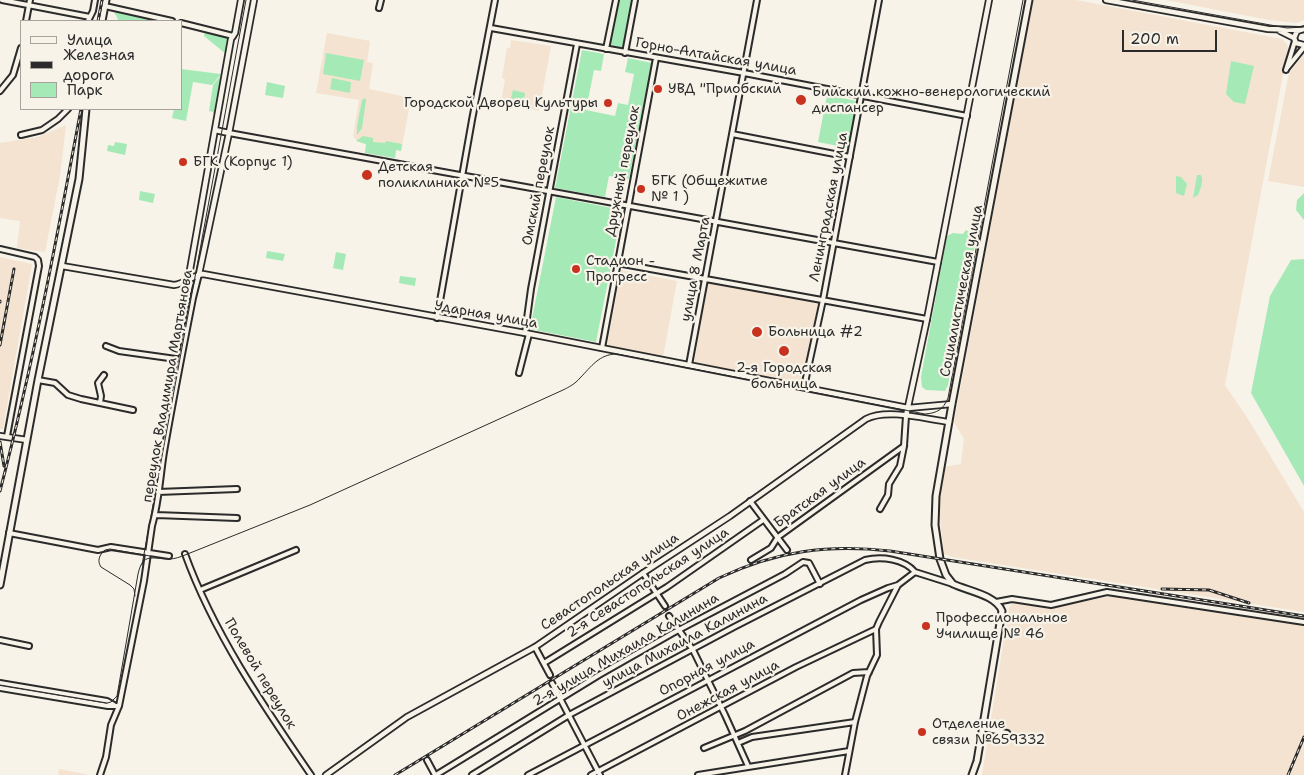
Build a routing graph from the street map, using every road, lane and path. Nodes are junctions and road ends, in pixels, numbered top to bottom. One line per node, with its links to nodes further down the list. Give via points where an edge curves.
1 (2, 0): 16 (street)
2 (30, 0): 16 (street)
3 (95, 0): 18 (street)
4 (242, 0): 26 (street)
5 (254, 0): 41 (street, переулок Владимира Мартьянова)
6 (381, 0): 17 (street)
7 (495, 0): 23 (street)
8 (616, 0): 30 (street)
9 (635, 0): 32 (street)
10 (757, 0): 34 (street, улица 8 Марта)
11 (879, 0): 36 (street, Ленинградская улица)
12 (989, 0): 39 (street, Социалистическая улица)
13 (1029, 0): 72 (main road, Социалистическая улица)
14 (1106, 0): 25 (street)
15 (106, 3): 20 (main road); 21 (street)
16 (29, 6): 18 (street); 19 (street)
17 (379, 8)
18 (89, 19)
19 (26, 20)
20 (102, 20)
21 (168, 20)
22 (182, 23): 26 (street)
23 (491, 28): 28 (street, Горно-Алтайская улица); 45 (street)
24 (1301, 30): 25 (street); 27 (street, via 1295,33)
25 (1279, 31): 27 (street)
26 (233, 36): 40 (street)
27 (1294, 39): 29 (street); 29 (street, via 1286,70)
28 (577, 44): 30 (street, Горно-Алтайская улица); 46 (street, Омский переулок)
29 (1304, 46)
30 (606, 49): 32 (street, Горно-Алтайская улица)
31 (20, 51): 35 (street, via 13,74)
32 (625, 52): 33 (street, Горно-Алтайская улица)
33 (656, 58): 34 (street, Горно-Алтайская улица); 47 (street, Дружный переулок)
34 (744, 73): 36 (street, Горно-Алтайская улица); 42 (street, улица 8 Марта)
35 (0, 91)
36 (862, 95): 39 (street, Горно-Алтайская улица); 44 (street, Ленинградская улица)
37 (67, 110): 43 (street, via 42,130)
38 (86, 110): 53 (main road, via 79,179)
39 (967, 116): 51 (street, Социалистическая улица)
40 (215, 130): 41 (street); 56 (street)
41 (229, 133): 45 (street); 54 (street, переулок Владимира Мартьянова)
42 (732, 134): 44 (street); 48 (street, улица 8 Марта)
43 (21, 135)
44 (850, 156): 49 (street, Ленинградская улица)
45 (462, 175): 46 (street); 58 (street)
46 (550, 192): 47 (street); 60 (street, Омский переулок, via 531,289)
47 (628, 206): 48 (street); 52 (street, Дружный переулок)
48 (716, 222): 49 (street); 55 (street, улица 8 Марта)
49 (833, 243): 51 (street); 57 (street, Ленинградская улица)
50 (0, 249): 78 (street, via 35,257 39,271)
51 (938, 262): 59 (street, Социалистическая улица)
52 (617, 263): 55 (street); 62 (street, Дружный переулок)
53 (62, 266): 56 (street, via 174,285); 69 (main road)
54 (199, 274): 56 (street); 58 (street, Ударная улица); 68 (street, переулок Владимира Мартьянова)
55 (705, 279): 57 (street); 64 (street, улица 8 Марта)
56 (188, 281)
57 (823, 300): 59 (street); 70 (street, Ленинградская улица)
58 (437, 318): 60 (street, Ударная улица)
59 (927, 319): 73 (street, Социалистическая улица)
60 (527, 333): 62 (street, Ударная улица); 65 (street, Омский переулок)
61 (106, 346): 63 (street, via 119,352)
62 (602, 348): 64 (street, Ударная улица)
63 (176, 359)
64 (689, 365): 70 (street, Ударная улица)
65 (519, 373)
66 (173, 375): 68 (street)
67 (104, 376): 71 (street, via 98,383)
68 (178, 376): 82 (street, переулок Владимира Мартьянова)
69 (38, 380): 71 (street, via 55,383 70,396); 79 (main road)
70 (804, 387): 73 (street, Ударная улица)
71 (100, 403): 74 (street)
72 (952, 404): 73 (street, Ударная улица); 76 (main road, Социалистическая улица)
73 (908, 408): 75 (street, Социалистическая улица)
74 (133, 410)
75 (906, 416): 76 (street, Севастопольская улица); 80 (street); 83 (street, Севастопольская улица, via 889,413 870,416)
76 (949, 422): 99 (main road, Социалистическая улица, via 936,496 935,525 940,559)
77 (0, 436): 78 (street)
78 (7, 436): 79 (street)
79 (27, 440): 88 (main road)
80 (904, 446): 84 (street, via 899,469 889,484 888,495); 89 (street, Братская улица)
81 (237, 489): 82 (street)
82 (158, 492): 85 (street, переулок Владимира Мартьянова)
83 (750, 501): 87 (street); 97 (street, Севастопольская улица)
84 (880, 509)
85 (156, 515): 86 (street); 92 (street, переулок Владимира Мартьянова)
86 (237, 518)
87 (763, 520): 89 (street); 103 (street, 2-я Севастопольская улица)
88 (9, 533): 92 (street, via 98,550 111,547); 100 (main road)
89 (778, 537): 91 (street); 95 (street, Братская улица, via 771,548)
90 (296, 550): 102 (street)
91 (787, 550)
92 (147, 554): 94 (street); 122 (street, переулок Владимира Мартьянова)
93 (185, 554): 102 (street, Полевой переулок)
94 (169, 556)
95 (751, 560)
96 (916, 572): 98 (street, улица Михаила Калинина, via 900,561 869,559); 99 (street); 101 (street)
97 (642, 573): 103 (street); 112 (street, Севастопольская улица)
98 (820, 584): 109 (street, 2-я улица Михаила Калинина, via 809,563 805,562); 113 (street, улица Михаила Калинина)
99 (953, 584): 104 (main road)
100 (0, 585)
101 (898, 585): 108 (street); 117 (street, Опорная улица, via 861,600)
102 (200, 590): 137 (street, Полевой переулок, via 225,643)
103 (656, 593): 105 (street); 114 (street, 2-я Севастопольская улица)
104 (996, 602): 107 (street, via 1012,600 1051,605 1107,592); 126 (main road, via 1002,609 1002,615)
105 (664, 606)
106 (669, 616): 109 (street)
107 (1304, 622)
108 (876, 629): 115 (street, via 877,655); 123 (street, Онежская улица)
109 (679, 630): 113 (street); 121 (street, 2-я улица Михаила Калинина)
110 (0, 640): 111 (street)
111 (30, 646)
112 (535, 647): 114 (street); 138 (street, Севастопольская улица, via 407,717)
113 (693, 650): 117 (street); 124 (street, улица Михаила Калинина)
114 (544, 664): 116 (street)
115 (869, 672): 125 (street); 128 (street, via 853,673)
116 (550, 675)
117 (709, 680): 123 (street); 130 (street, Опорная улица)
118 (0, 683): 122 (street)
119 (552, 683): 121 (street)
120 (0, 688): 122 (street)
121 (560, 698): 124 (street); 139 (street, 2-я улица Михаила Калинина)
122 (117, 705): 136 (street, переулок Владимира Мартьянова)
123 (722, 707): 128 (street); 135 (street, Онежская улица)
124 (569, 715): 130 (street); 140 (street, улица Михаила Калинина)
125 (855, 722): 129 (street, via 752,737); 132 (street)
126 (982, 728): 127 (street); 145 (main road)
127 (1008, 733)
128 (734, 735): 129 (street); 131 (street)
129 (738, 743): 134 (street)
130 (585, 745): 135 (street); 141 (street, Опорная улица)
131 (704, 748)
132 (849, 751): 134 (street); 144 (street)
133 (427, 760): 139 (street)
134 (748, 766): 143 (street)
135 (599, 773): 142 (street, Онежская улица)
136 (100, 775)
137 (311, 775)
138 (326, 775)
139 (435, 775)
140 (472, 775)
141 (528, 775)
142 (592, 775)
143 (698, 775)
144 (845, 775)
145 (972, 775)

